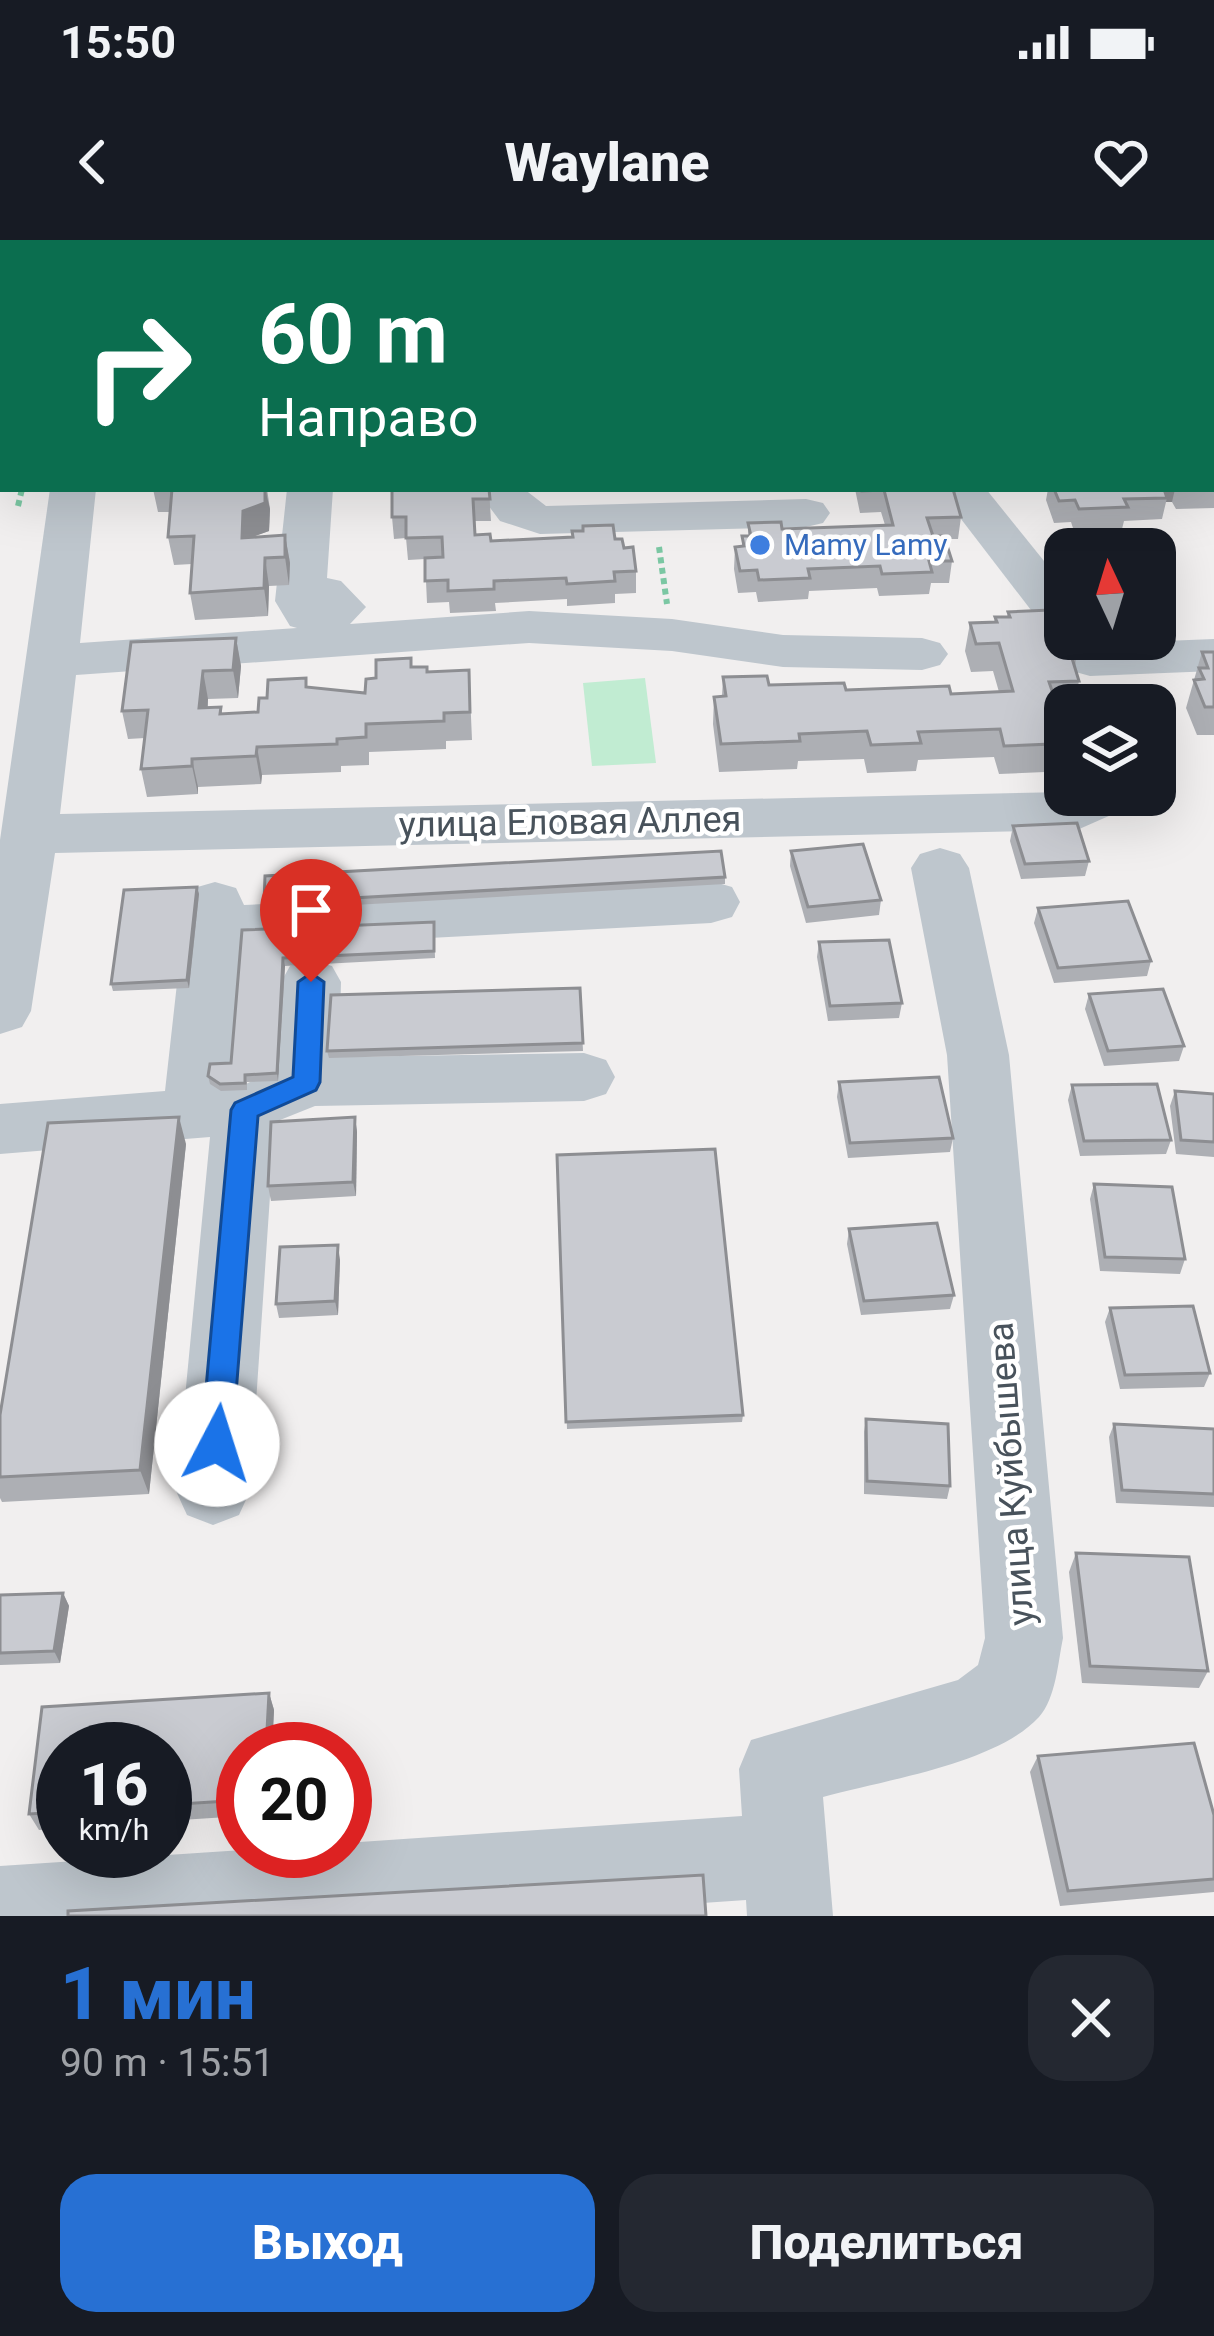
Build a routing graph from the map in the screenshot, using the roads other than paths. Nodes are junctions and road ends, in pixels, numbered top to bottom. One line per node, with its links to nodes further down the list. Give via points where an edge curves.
1 (73, 492): 11 (street)
2 (310, 492): 6 (street)
3 (502, 492): 5 (street, via 517,511 540,520)
4 (963, 492): 7 (street)
5 (806, 513)
6 (300, 601)
7 (1044, 601)
8 (922, 654): 11 (street, via 783,651 529,627)
9 (1176, 655): 10 (street)
10 (1214, 655)
11 (52, 661): 12 (street)
12 (22, 802): 13 (street, улица Еловая Аллея); 17 (street)
13 (1044, 811)
14 (940, 868): 23 (street, улица Куйбышева, via 978,1054 1024,1638 1013,1688 978,1714 780,1769)
15 (711, 902): 20 (street, via 214,916)
16 (311, 982): 19 (street)
17 (0, 1011)
18 (584, 1077): 19 (street)
19 (307, 1082): 20 (street)
20 (220, 1112): 21 (street); 22 (street)
21 (0, 1129)
22 (213, 1491)
23 (788, 1885): 24 (street)
24 (0, 1909)

